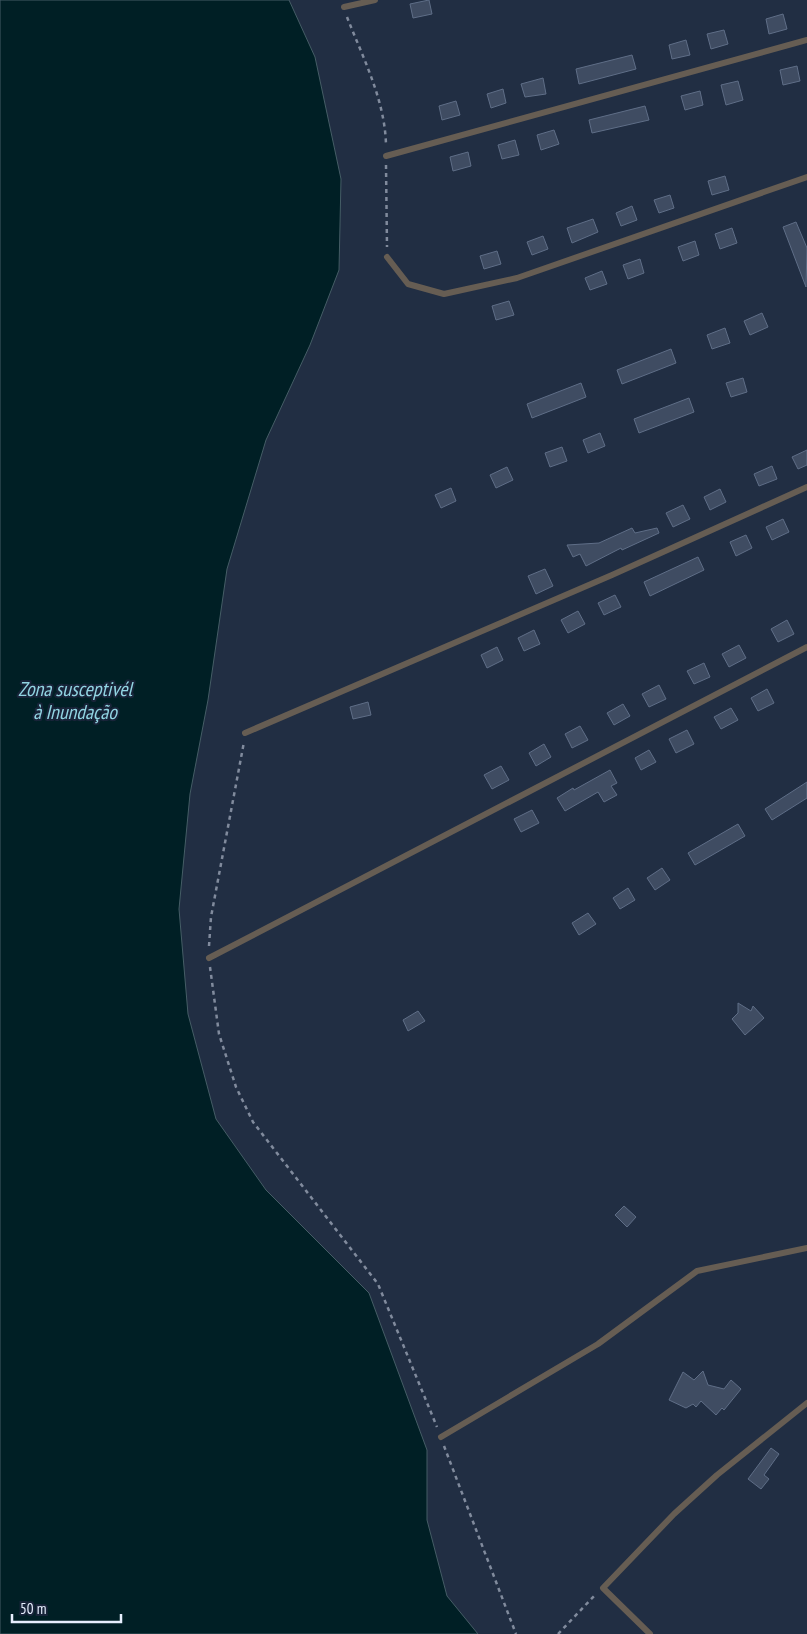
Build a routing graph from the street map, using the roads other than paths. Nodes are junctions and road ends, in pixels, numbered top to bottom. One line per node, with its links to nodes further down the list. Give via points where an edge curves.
1 (375, 0): 2 (lane)
2 (344, 7)
3 (807, 40): 4 (lane)
4 (386, 156)
5 (807, 177): 6 (lane, via 517,278 444,294 408,284)
6 (387, 258)
7 (807, 487): 9 (lane)
8 (807, 647): 10 (lane)
9 (245, 733)
10 (209, 958)
11 (807, 1248): 13 (lane, via 697,1270 598,1344)
12 (807, 1403): 14 (lane, via 710,1481 603,1588)
13 (441, 1437)
14 (650, 1634)

